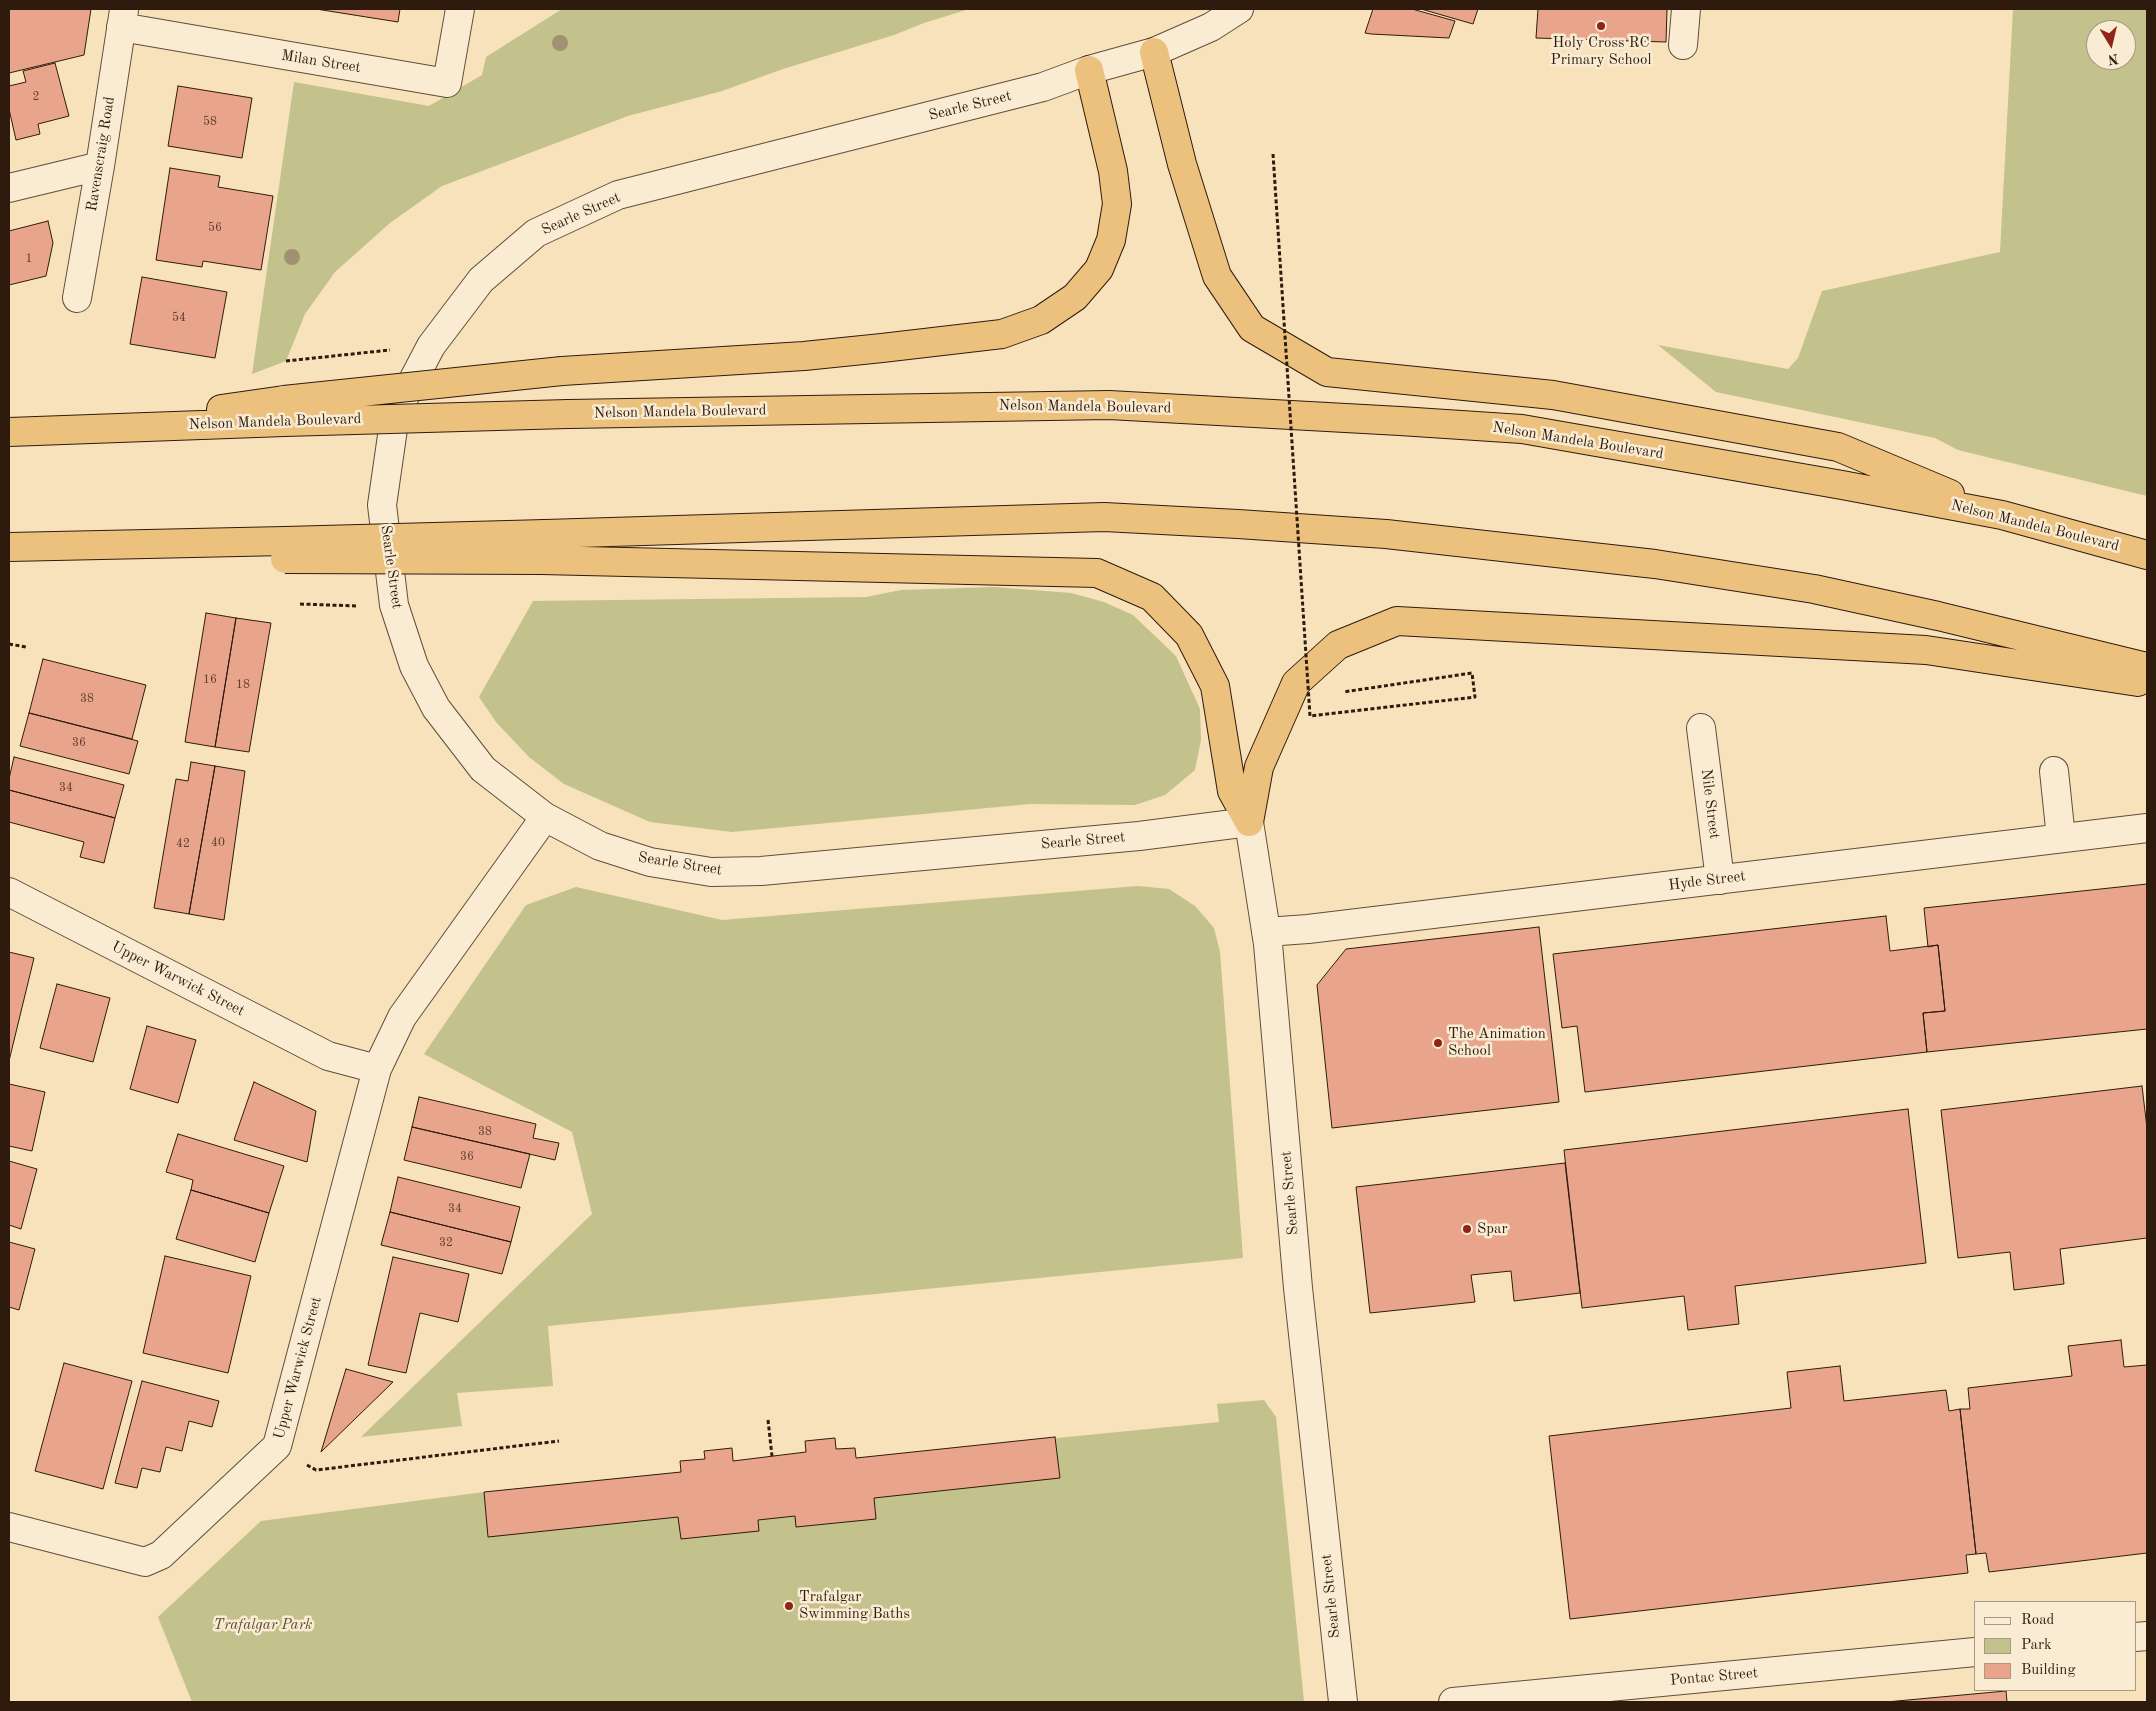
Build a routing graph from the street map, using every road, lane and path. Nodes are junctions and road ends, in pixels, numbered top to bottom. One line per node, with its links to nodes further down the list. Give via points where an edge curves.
1 (460, 9): 4 (street, Milan Street, via 446,83)
2 (1239, 9): 6 (street, Searle Street, via 1211,27)
3 (1686, 9): 5 (street)
4 (122, 18): 9 (street, Ravenscraig Road)
5 (1682, 45)
6 (1154, 52): 7 (street, Searle Street); 16 (highway, via 1182,164 1217,276 1252,328 1327,372 1553,395 1838,447)
7 (1089, 70): 14 (highway, bridge, via 1113,171 1117,204 1111,240 1098,269 1075,297 1041,320 1002,334 804,356 562,371); 29 (street, Searle Street, via 1043,87 618,195 536,233 481,280 431,346 395,415 382,505 394,605 414,666 436,708 483,769)
8 (1273, 154): 26 (path, bridge, via 1310,716 1475,697 1472,673)
9 (100, 166): 10 (street); 11 (street, Ravenscraig Road)
10 (9, 188)
11 (77, 298)
12 (382, 350): 13 (path)
13 (286, 361)
14 (284, 411): 15 (highway, Nelson Mandela Boulevard); 16 (highway, Nelson Mandela Boulevard, bridge, via 568,414 1110,405 1410,421 1522,430)
15 (9, 432)
16 (2002, 515): 19 (highway, Nelson Mandela Boulevard)
17 (9, 547): 18 (highway, bridge, via 285,550)
18 (543, 547): 24 (highway, via 1104,517 1386,534 1655,564 1814,589 1948,618); 30 (highway, via 1097,573 1152,598 1189,635 1215,686 1232,791)
19 (2147, 555)
20 (300, 604): 21 (path)
21 (357, 606)
22 (9, 644): 23 (path)
23 (26, 647)
24 (2147, 668)
25 (2147, 683): 30 (highway, via 1926,650 1396,621 1338,645 1296,683 1259,767)
26 (1343, 692)
27 (1701, 728): 33 (street, Nile Street)
28 (2054, 771): 32 (street)
29 (545, 817): 30 (street, Searle Street, via 600,846 650,862 711,872 761,871 1099,840); 36 (street, Upper Warwick Street, via 402,1017)
30 (1249, 822): 35 (street, Searle Street)
31 (2147, 828): 32 (street, Hyde Street)
32 (2061, 838): 33 (street, Hyde Street)
33 (1720, 880): 35 (street, Hyde Street)
34 (9, 892): 36 (street, Upper Warwick Street, via 328,1056)
35 (1266, 932): 43 (street, Searle Street, via 1298,1288)
36 (378, 1069): 39 (street, Upper Warwick Street)
37 (768, 1420): 40 (path)
38 (559, 1441): 39 (path, via 316,1470)
39 (277, 1446): 41 (street, Upper Warwick Street, via 161,1555 146,1562)
40 (772, 1456)
41 (9, 1527)
42 (1974, 1652): 44 (street, Pontac Street)
43 (1343, 1702)
44 (1453, 1702)

